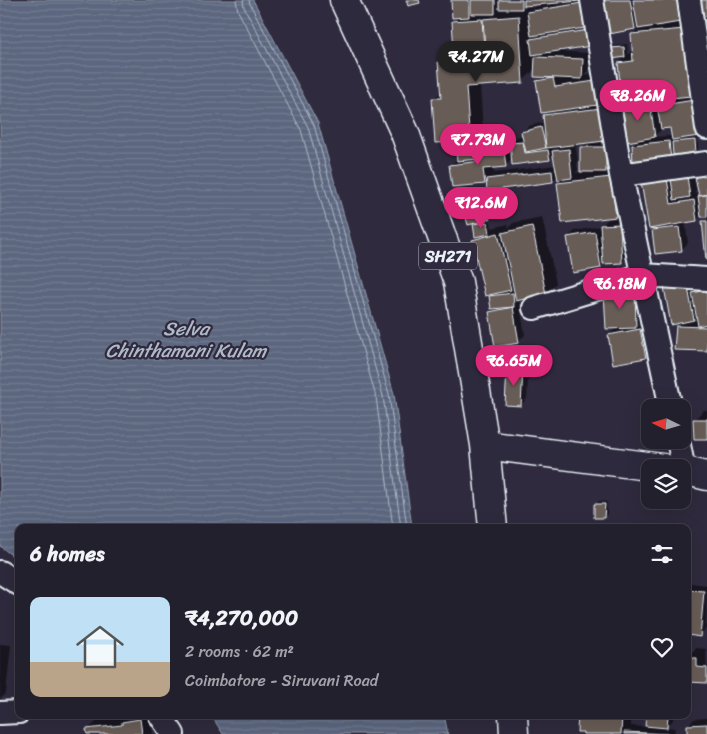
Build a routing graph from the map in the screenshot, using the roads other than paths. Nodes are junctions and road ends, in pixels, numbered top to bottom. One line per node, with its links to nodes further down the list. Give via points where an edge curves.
1 (344, 0): 11 (main road, SH271, via 405,133 458,282)
2 (592, 0): 6 (street)
3 (689, 0): 4 (street)
4 (707, 128)
5 (707, 162): 6 (street)
6 (621, 175): 7 (street)
7 (644, 275): 8 (street); 9 (street); 10 (street)
8 (707, 279)
9 (534, 308)
10 (669, 399)
11 (485, 445): 12 (main road); 13 (main road, SH271)
12 (641, 465)
13 (493, 524)
14 (0, 572): 15 (street)
15 (15, 581)
16 (15, 712): 17 (street)
17 (0, 713)
18 (163, 719): 20 (street)
19 (513, 719): 21 (main road)
20 (173, 734)
21 (514, 734)

